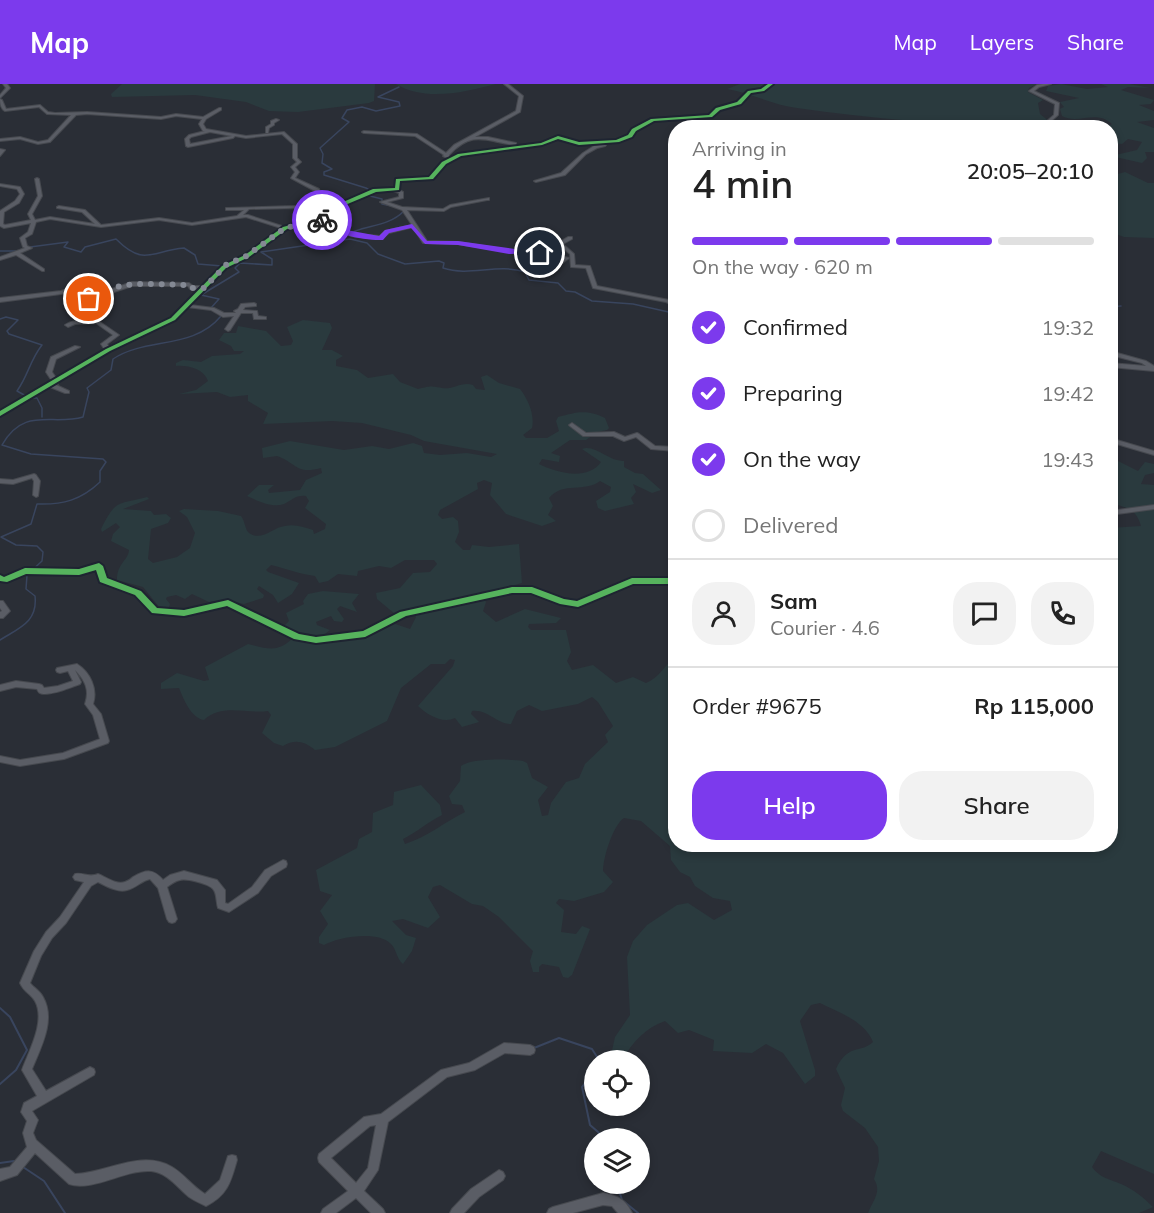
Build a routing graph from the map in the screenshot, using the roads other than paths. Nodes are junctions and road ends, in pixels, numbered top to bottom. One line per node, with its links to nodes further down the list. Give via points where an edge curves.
1 (5, 84): 5 (street, via 9,87)
2 (506, 84): 19 (street, via 522,96 518,112)
3 (771, 84): 10 (street)
4 (1049, 84): 14 (street, via 1031,91 1057,103 1056,115)
5 (0, 99): 7 (street, via 2,109)
6 (220, 109): 11 (street)
7 (7, 110): 8 (street, via 40,106 49,113); 9 (street)
8 (74, 114): 11 (street); 20 (street, via 49,141)
9 (0, 116)
10 (710, 116): 13 (street); 21 (street, via 655,119)
11 (204, 118): 15 (street, via 203,129)
12 (277, 120): 16 (street, via 271,122)
13 (701, 120)
14 (1050, 120)
15 (213, 130): 18 (street); 18 (street, via 190,136 188,146)
16 (267, 132): 18 (street); 41 (street, via 284,133 295,144 295,158 299,162 293,167 297,172 292,178 317,190)
17 (364, 132): 23 (street, via 416,135)
18 (243, 136)
19 (469, 138): 22 (street); 23 (street)
20 (0, 140)
21 (614, 142): 22 (street, via 579,144 558,137); 26 (street, via 582,154 562,175)
22 (535, 145): 24 (street)
23 (445, 156): 24 (street)
24 (455, 157): 30 (street, via 431,178 399,180 399,188)
25 (37, 179): 45 (street, via 39,196 30,214)
26 (536, 181)
27 (0, 185): 45 (street, via 16,187 22,194 3,210 2,226)
28 (376, 185): 30 (street)
29 (387, 189): 30 (street); 32 (street); 33 (street)
30 (394, 190): 33 (street)
31 (347, 194): 34 (street)
32 (366, 195): 34 (street); 36 (street)
33 (401, 195): 36 (street, via 397,200)
34 (355, 199): 41 (street)
35 (487, 199): 39 (street, via 444,210)
36 (382, 202): 39 (street)
37 (59, 207): 46 (street, via 83,211)
38 (246, 208): 40 (street); 42 (street, via 294,207 310,215); 43 (street)
39 (402, 208): 47 (street)
40 (228, 209)
41 (331, 210): 42 (street)
42 (325, 215): 44 (street)
43 (239, 216): 46 (street, via 192,224 159,219); 48 (street)
44 (319, 219): 47 (street, via 369,238 381,238 387,232); 48 (street)
45 (34, 220): 46 (street, via 64,219); 51 (street, via 30,234 22,238 30,248)
46 (99, 225)
47 (412, 226): 50 (street, via 425,242 526,254 545,252)
48 (285, 228): 57 (street, via 245,257 225,266)
49 (570, 238): 50 (street)
50 (560, 243): 54 (street, via 572,254)
51 (16, 254): 52 (street); 55 (street)
52 (0, 260)
53 (563, 262): 54 (street)
54 (573, 264): 59 (street, via 588,267 593,285 599,289)
55 (42, 270)
56 (90, 286): 58 (street)
57 (204, 288): 61 (street); 66 (street, via 138,283 100,292 89,299 96,302 83,312)
58 (0, 300)
59 (668, 301)
60 (254, 305): 62 (street, via 243,305)
61 (188, 306): 62 (street, via 212,308 223,315); 70 (street, via 173,319)
62 (237, 312): 63 (street, via 256,312); 68 (street)
63 (255, 316): 64 (street); 65 (street)
64 (247, 317)
65 (264, 318)
66 (98, 321): 67 (street); 70 (street, via 116,335 104,344)
67 (68, 325)
68 (228, 329)
69 (77, 347): 74 (street, via 53,358 49,372)
70 (108, 350): 74 (street)
71 (1118, 355): 73 (street)
72 (1118, 366): 73 (street)
73 (1154, 368)
74 (54, 384): 75 (street); 76 (street)
75 (67, 392)
76 (0, 414)
77 (572, 425): 79 (street, via 581,434 614,434 624,439 637,435 653,448)
78 (1118, 442): 80 (street)
79 (668, 449)
80 (1154, 453)
81 (0, 482): 82 (street, via 13,483 34,476)
82 (36, 495)
83 (1154, 507): 84 (street)
84 (1118, 512)
85 (0, 578): 86 (street, via 31,571 79,572 99,566 103,580 138,593 155,611 184,613 228,603 297,637 316,640 365,633 403,614 512,590 532,590 578,604 632,581)
86 (668, 581)
87 (0, 603): 88 (street, via 6,611)
88 (0, 616)
89 (71, 669): 90 (street); 91 (street, via 77,682 67,687 42,691 39,687 12,684); 92 (street, via 78,668 89,682 93,694 89,703 97,714 105,741 64,756 20,763)
90 (60, 670)
91 (0, 688)
92 (0, 759)
93 (283, 864): 96 (street, via 229,908 220,904 220,890 214,883 184,875)
94 (78, 877): 95 (street)
95 (92, 880): 96 (street, via 100,878 125,887 151,874); 100 (street, via 43,945 25,983 38,996 45,1016 45,1026 27,1070)
96 (162, 886): 97 (street)
97 (172, 919)
98 (530, 1050): 101 (street, via 504,1048 471,1067 445,1072)
99 (90, 1072): 100 (street)
100 (44, 1098): 102 (street, via 27,1109 33,1120 28,1133)
101 (383, 1119): 106 (street, via 376,1163); 106 (street, via 368,1121 323,1156)
102 (33, 1144): 103 (street, via 73,1180 149,1165 168,1171 206,1200 224,1184); 104 (street, via 13,1171)
103 (232, 1160)
104 (0, 1175)
105 (499, 1176): 109 (street)
106 (357, 1191): 107 (street); 108 (street)
107 (327, 1213)
108 (379, 1213)
109 (456, 1213)
110 (553, 1213): 111 (street, via 603,1199 615,1201)
111 (626, 1213)

